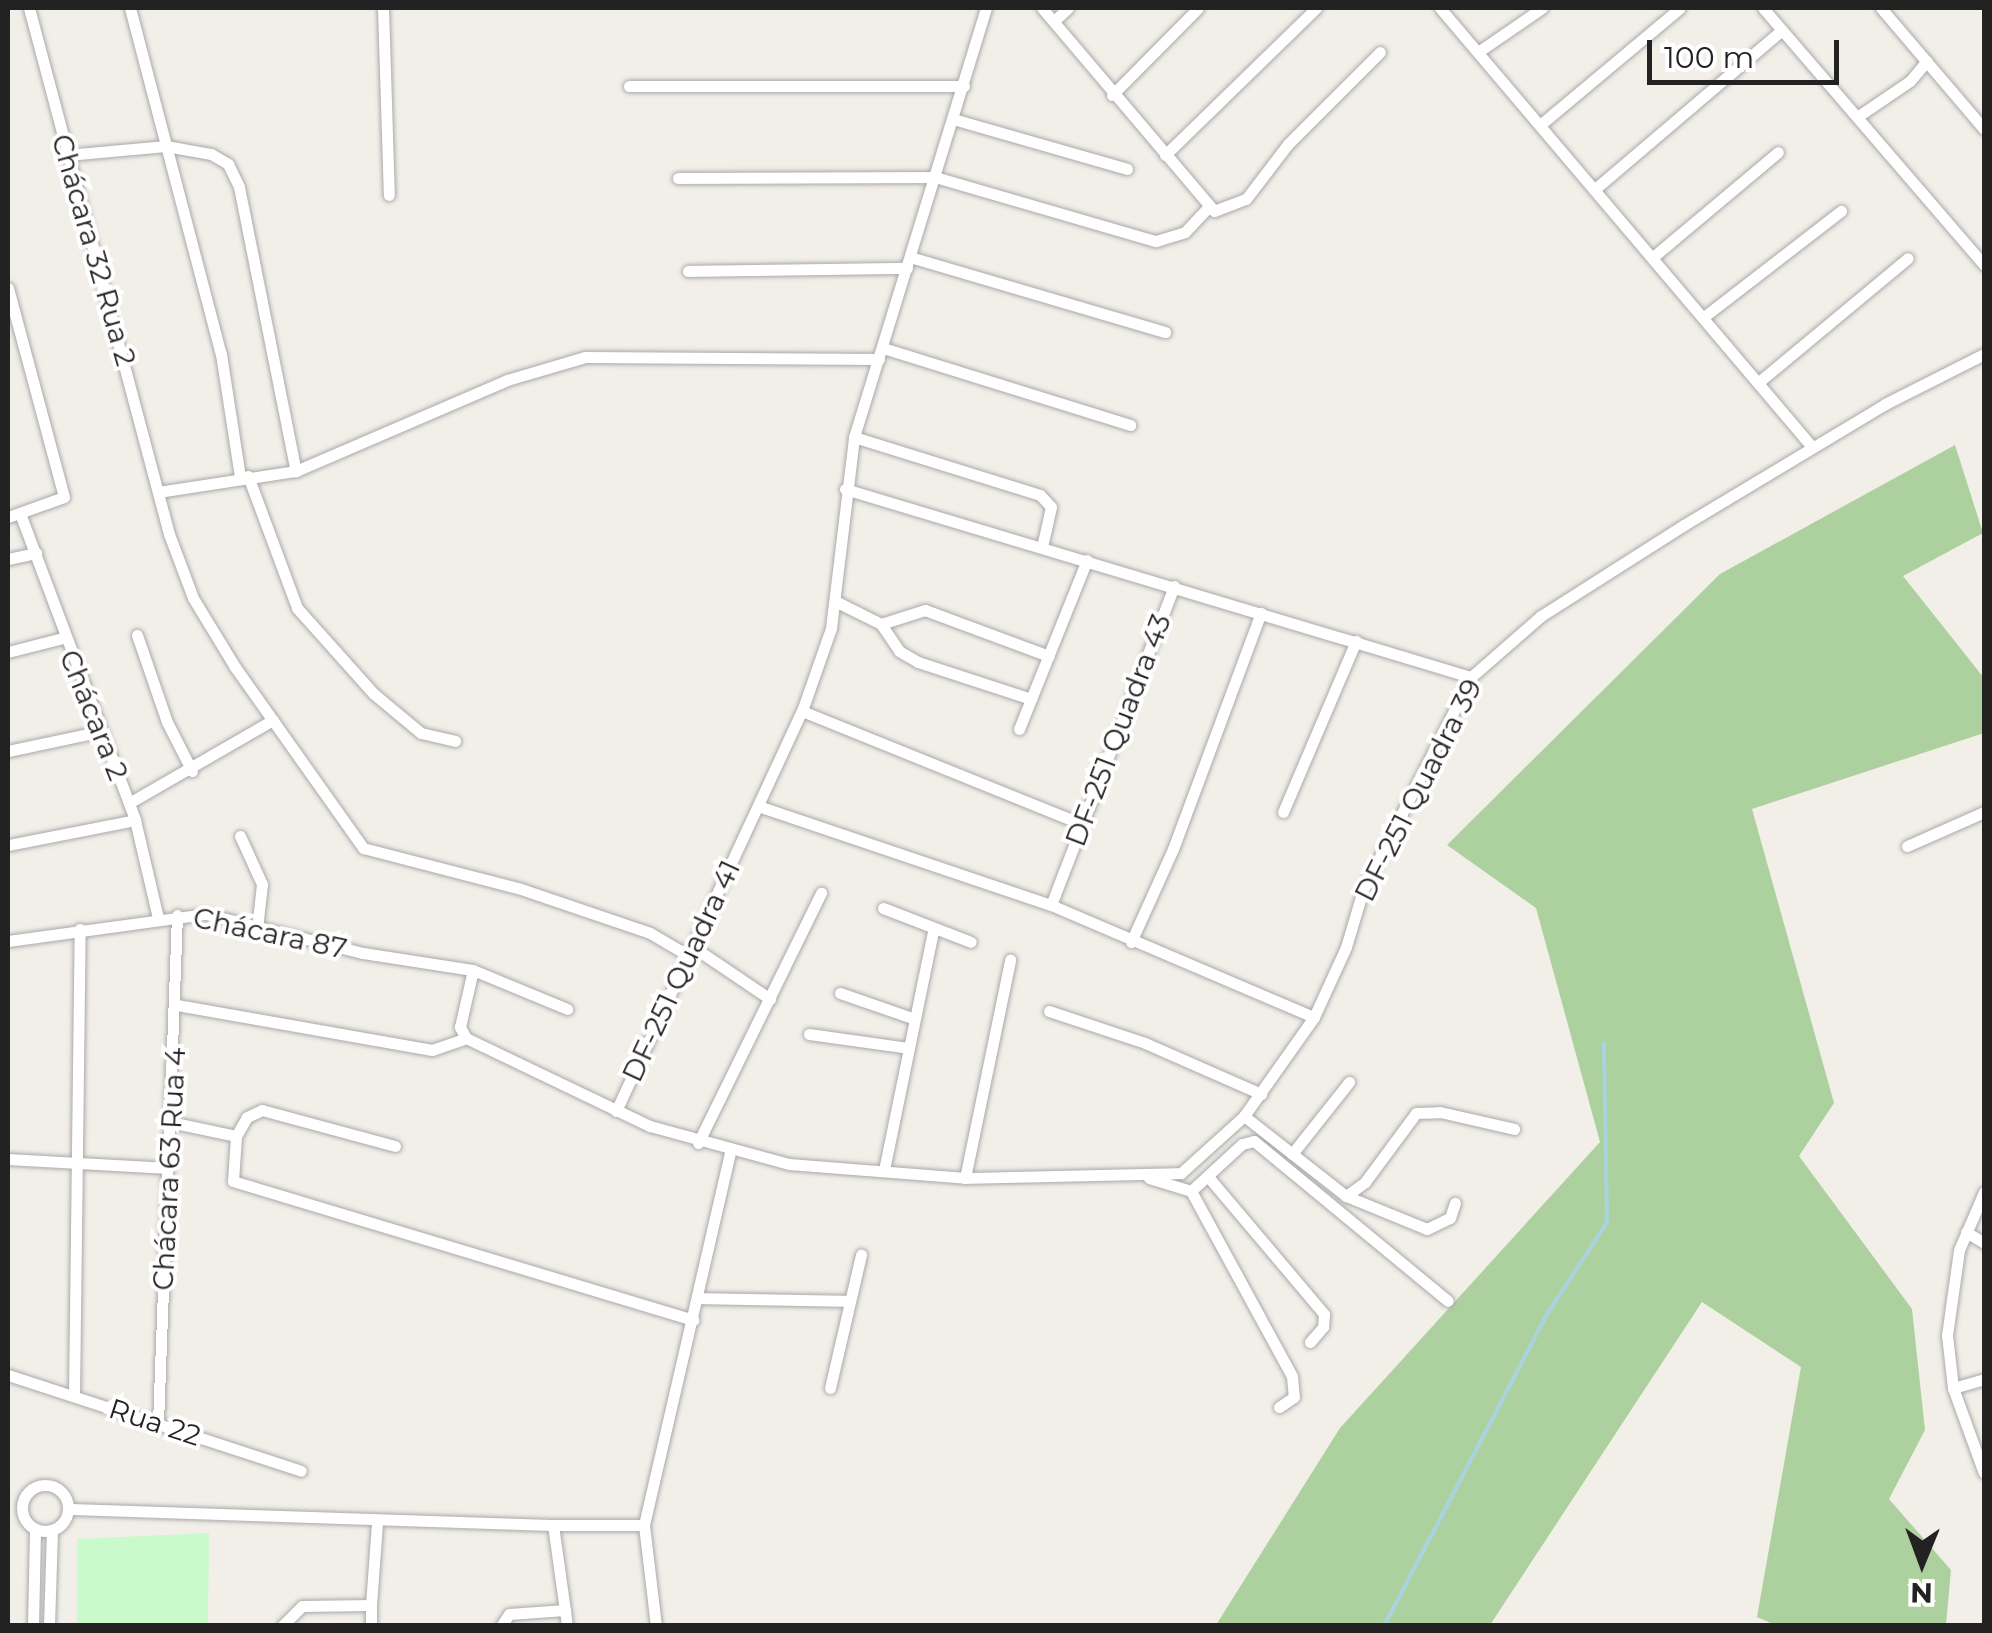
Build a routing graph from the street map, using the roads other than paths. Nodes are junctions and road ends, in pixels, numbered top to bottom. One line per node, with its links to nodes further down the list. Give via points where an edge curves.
1 (29, 8): 28 (street, Chácara 32 Rua 2)
2 (130, 8): 26 (street)
3 (383, 8): 34 (street)
4 (986, 8): 20 (street)
5 (1042, 8): 14 (street)
6 (1068, 8): 14 (street)
7 (1198, 8): 21 (street)
8 (1316, 8): 29 (street)
9 (1440, 8): 17 (street)
10 (1542, 8): 17 (street)
11 (1680, 8): 24 (street)
12 (1763, 8): 15 (street)
13 (1882, 8): 18 (street)
14 (1054, 21): 21 (street)
15 (1782, 30): 22 (street); 33 (street)
16 (1380, 52): 35 (street, via 1288,144 1246,199 1223,211)
17 (1478, 52): 24 (street)
18 (1927, 61): 22 (street); 25 (street)
19 (629, 86): 20 (street)
20 (964, 86): 23 (street)
21 (1112, 95): 29 (street)
22 (1858, 117): 40 (street)
23 (953, 119): 30 (street); 31 (street)
24 (1540, 125): 33 (street)
25 (1984, 129)
26 (166, 146): 28 (street); 51 (street, via 211,154 234,172); 52 (street, via 221,354)
27 (1778, 152): 37 (street)
28 (67, 155): 54 (street, Chácara 32 Rua 2)
29 (1165, 155): 35 (street)
30 (1127, 168)
31 (935, 176): 32 (street); 35 (street, via 1156,240 1185,232); 39 (street)
32 (678, 178)
33 (1595, 189): 37 (street)
34 (389, 196)
35 (1208, 207)
36 (1841, 211): 43 (street)
37 (1653, 257): 43 (street)
38 (1908, 258): 47 (street)
39 (908, 262): 41 (street); 44 (street); 45 (street)
40 (1984, 265)
41 (688, 270)
42 (8, 288): 55 (street, via 63,500)
43 (1704, 316): 47 (street)
44 (1165, 332)
45 (881, 353): 48 (street); 49 (street); 51 (street, via 585,357 478,392)
46 (1984, 354): 50 (street, DF-251 Quadra 39)
47 (1760, 382): 50 (street)
48 (1130, 426)
49 (854, 437): 53 (street); 57 (street, via 1040,494 1051,507)
50 (1812, 447): 70 (street, DF-251 Quadra 39, via 1540,616)
51 (296, 471): 52 (street)
52 (244, 476): 54 (street); 76 (street, via 297,608 374,694 421,734)
53 (845, 490): 57 (street); 62 (street, DF-251 Quadra 41)
54 (158, 492): 73 (street, Chácara 32 Rua 2, via 192,598)
55 (21, 516): 56 (street); 58 (street, Chácara 2)
56 (8, 518)
57 (1042, 547): 60 (street)
58 (36, 553): 59 (street); 66 (street, Chácara 2)
59 (8, 559)
60 (1087, 560): 61 (street); 69 (street)
61 (1174, 586): 63 (street, DF-251 Quadra 43); 84 (street, DF-251 Quadra 43)
62 (837, 602): 64 (street); 72 (street, DF-251 Quadra 41)
63 (1261, 613): 67 (street, DF-251 Quadra 43); 98 (street)
64 (881, 624): 69 (street, via 925,610); 71 (street, via 900,651 918,662)
65 (137, 635): 78 (street)
66 (62, 638): 68 (street); 75 (street, Chácara 2)
67 (1356, 641): 70 (street, DF-251 Quadra 43); 81 (street)
68 (8, 652)
69 (1049, 656): 71 (street)
70 (1472, 677): 107 (street, DF-251 Quadra 39, via 1363,890)
71 (1031, 699): 74 (street)
72 (802, 711): 80 (street, DF-251 Quadra 41); 84 (street)
73 (273, 720): 78 (street); 99 (street, Chácara 32 Rua 2, via 363,848 518,888)
74 (1019, 729)
75 (102, 731): 77 (street); 79 (street, Chácara 2)
76 (455, 740)
77 (8, 751)
78 (192, 771): 79 (street)
79 (129, 803): 83 (street, Chácara 2)
80 (758, 806): 89 (street); 99 (street, DF-251 Quadra 41)
81 (1284, 812)
82 (1984, 812): 87 (street)
83 (135, 820): 86 (street); 92 (street, Chácara 2)
84 (1082, 824): 89 (street, DF-251 Quadra 43)
85 (240, 836): 94 (street, via 262,884)
86 (8, 845)
87 (1906, 846)
88 (821, 893): 103 (street)
89 (1051, 904): 98 (street)
90 (883, 908): 95 (street)
91 (177, 915): 92 (street, Chácara 87); 94 (street, Chácara 87, via 206,914); 104 (street, Chácara 63 Rua 4)
92 (158, 918): 93 (street, Chácara 87)
93 (80, 929): 96 (street, Chácara 87); 124 (street)
94 (257, 929): 101 (street, Chácara 87)
95 (933, 931): 97 (street); 108 (street)
96 (8, 941)
97 (971, 942)
98 (1131, 942): 107 (street)
99 (691, 951): 103 (street, Chácara 32 Rua 2); 114 (street, DF-251 Quadra 41)
100 (1010, 960): 128 (street)
101 (473, 970): 105 (street, Chácara 87); 110 (street, via 460,1027)
102 (840, 992): 108 (street)
103 (770, 999): 119 (street)
104 (177, 1005): 110 (street, via 432,1050); 116 (street, Chácara 63 Rua 4)
105 (566, 1009)
106 (1050, 1011): 113 (street)
107 (1314, 1016): 113 (street, DF-251 Quadra 39)
108 (915, 1019): 111 (street)
109 (808, 1034): 111 (street)
110 (466, 1038): 114 (street)
111 (908, 1048): 126 (street)
112 (1350, 1082): 122 (street)
113 (1261, 1094): 115 (street, DF-251 Quadra 39)
114 (616, 1111): 119 (street, DF-251 Quadra 41)
115 (1244, 1116): 122 (street); 127 (street, DF-251 Quadra 39, via 1194,1166)
116 (170, 1122): 118 (street); 125 (street, Chácara 63 Rua 4)
117 (1514, 1128): 132 (street, via 1416,1113 1365,1182)
118 (236, 1136): 120 (street, via 247,1117 262,1110); 140 (street, via 233,1182)
119 (698, 1142): 121 (street, DF-251 Quadra 41)
120 (395, 1146)
121 (730, 1152): 126 (street, DF-251 Quadra 41, via 827,1169); 137 (street)
122 (1292, 1154): 132 (street)
123 (8, 1159): 124 (street)
124 (79, 1164): 125 (street); 146 (street)
125 (168, 1168): 148 (street, Chácara 63 Rua 4)
126 (884, 1170): 128 (street, DF-251 Quadra 39)
127 (1147, 1177): 128 (street, DF-251 Quadra 39); 130 (street)
128 (966, 1178)
129 (1210, 1179): 130 (street); 139 (street, via 1242,1144 1254,1141); 141 (street, via 1324,1314 1327,1320)
130 (1190, 1192): 147 (street, via 1292,1376 1294,1397)
131 (1984, 1192): 134 (street)
132 (1346, 1196): 133 (street, via 1427,1229 1450,1218)
133 (1455, 1203)
134 (1966, 1232): 135 (street); 145 (street, via 1948,1314)
135 (1984, 1243)
136 (862, 1255): 138 (street)
137 (698, 1298): 138 (street); 140 (street)
138 (850, 1301): 144 (street)
139 (1448, 1301)
140 (694, 1320): 155 (street)
141 (1310, 1342)
142 (8, 1375): 146 (street, Rua 22)
143 (1984, 1379): 145 (street)
144 (830, 1388)
145 (1953, 1388): 150 (street)
146 (74, 1396): 148 (street, Rua 22)
147 (1280, 1407)
148 (158, 1423): 149 (street, Rua 22)
149 (301, 1471)
150 (1984, 1474)
151 (14, 1509): 152 (street, via 44,1484 66,1496); 156 (street)
152 (68, 1509): 153 (street); 157 (street)
153 (377, 1523): 154 (street); 158 (street)
154 (553, 1525): 155 (street); 159 (street)
155 (644, 1525): 166 (street)
156 (34, 1529): 157 (street); 160 (street)
157 (52, 1530): 161 (street)
158 (371, 1605): 162 (street, via 302,1606); 163 (street)
159 (565, 1610): 164 (street, via 509,1614); 165 (street)
160 (32, 1626)
161 (49, 1626)
162 (282, 1626)
163 (371, 1626)
164 (501, 1626)
165 (567, 1626)
166 (656, 1626)

